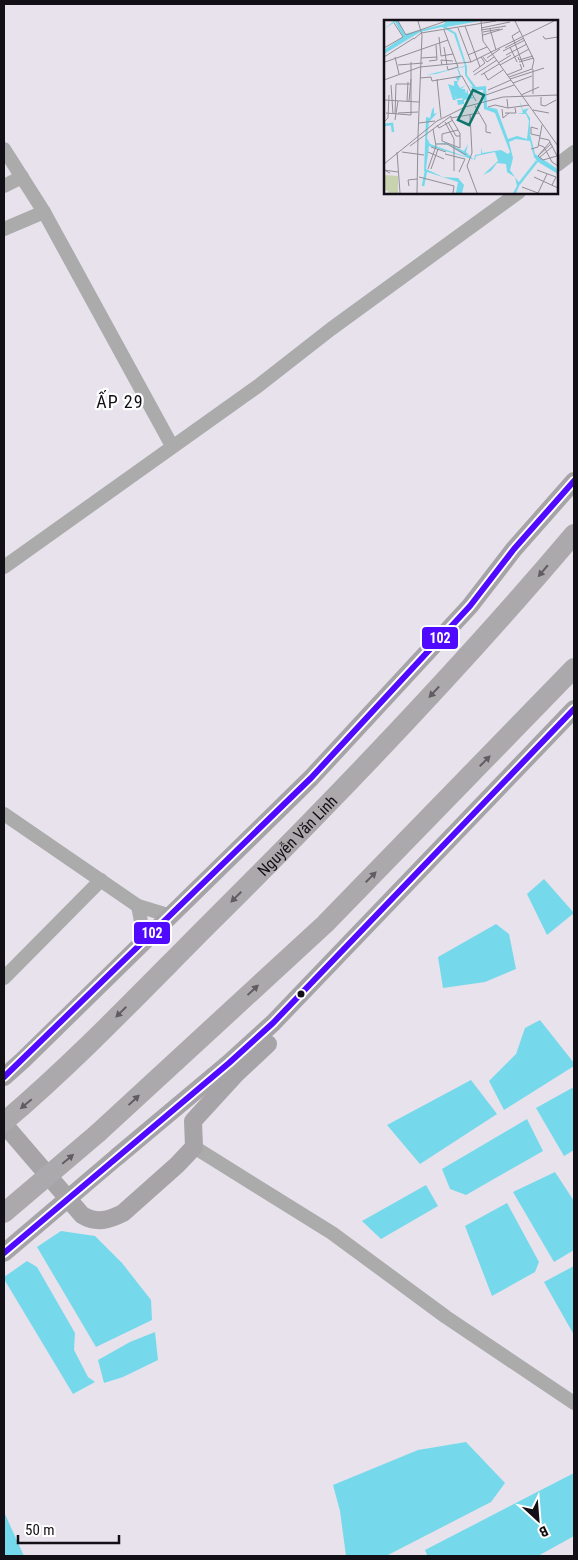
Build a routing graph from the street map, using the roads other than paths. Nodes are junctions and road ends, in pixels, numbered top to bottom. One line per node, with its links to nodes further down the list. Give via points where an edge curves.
1 (4, 149): 4 (street)
2 (574, 152): 3 (street)
3 (558, 164)
4 (22, 177): 5 (street); 7 (street)
5 (4, 186)
6 (516, 194): 9 (street)
7 (44, 212): 8 (street); 9 (street)
8 (4, 229)
9 (172, 446): 12 (street)
10 (574, 481): 18 (main road, Nguyễn Văn Linh, via 514,549 470,606 311,778)
11 (574, 534): 23 (highway, Nguyễn Văn Linh, one-way to 23, via 484,639 251,883 48,1085)
12 (4, 567)
13 (574, 668): 25 (highway, one-way to 13, bridge, via 98,1133 325,924)
14 (574, 709): 21 (main road)
15 (4, 814): 16 (street)
16 (101, 880): 17 (street); 20 (street)
17 (138, 906): 18 (street); 19 (street)
18 (171, 916): 19 (main road, Nguyễn Văn Linh)
19 (145, 942): 22 (main road, Nguyễn Văn Linh)
20 (4, 978)
21 (273, 1023): 24 (main road, via 274,1038 193,1121); 26 (main road, bridge)
22 (4, 1077)
23 (4, 1123): 24 (main road, via 82,1216 92,1220 101,1221 123,1213)
24 (194, 1147): 27 (street, via 332,1233 446,1317)
25 (4, 1213)
26 (4, 1253)
27 (574, 1404)

